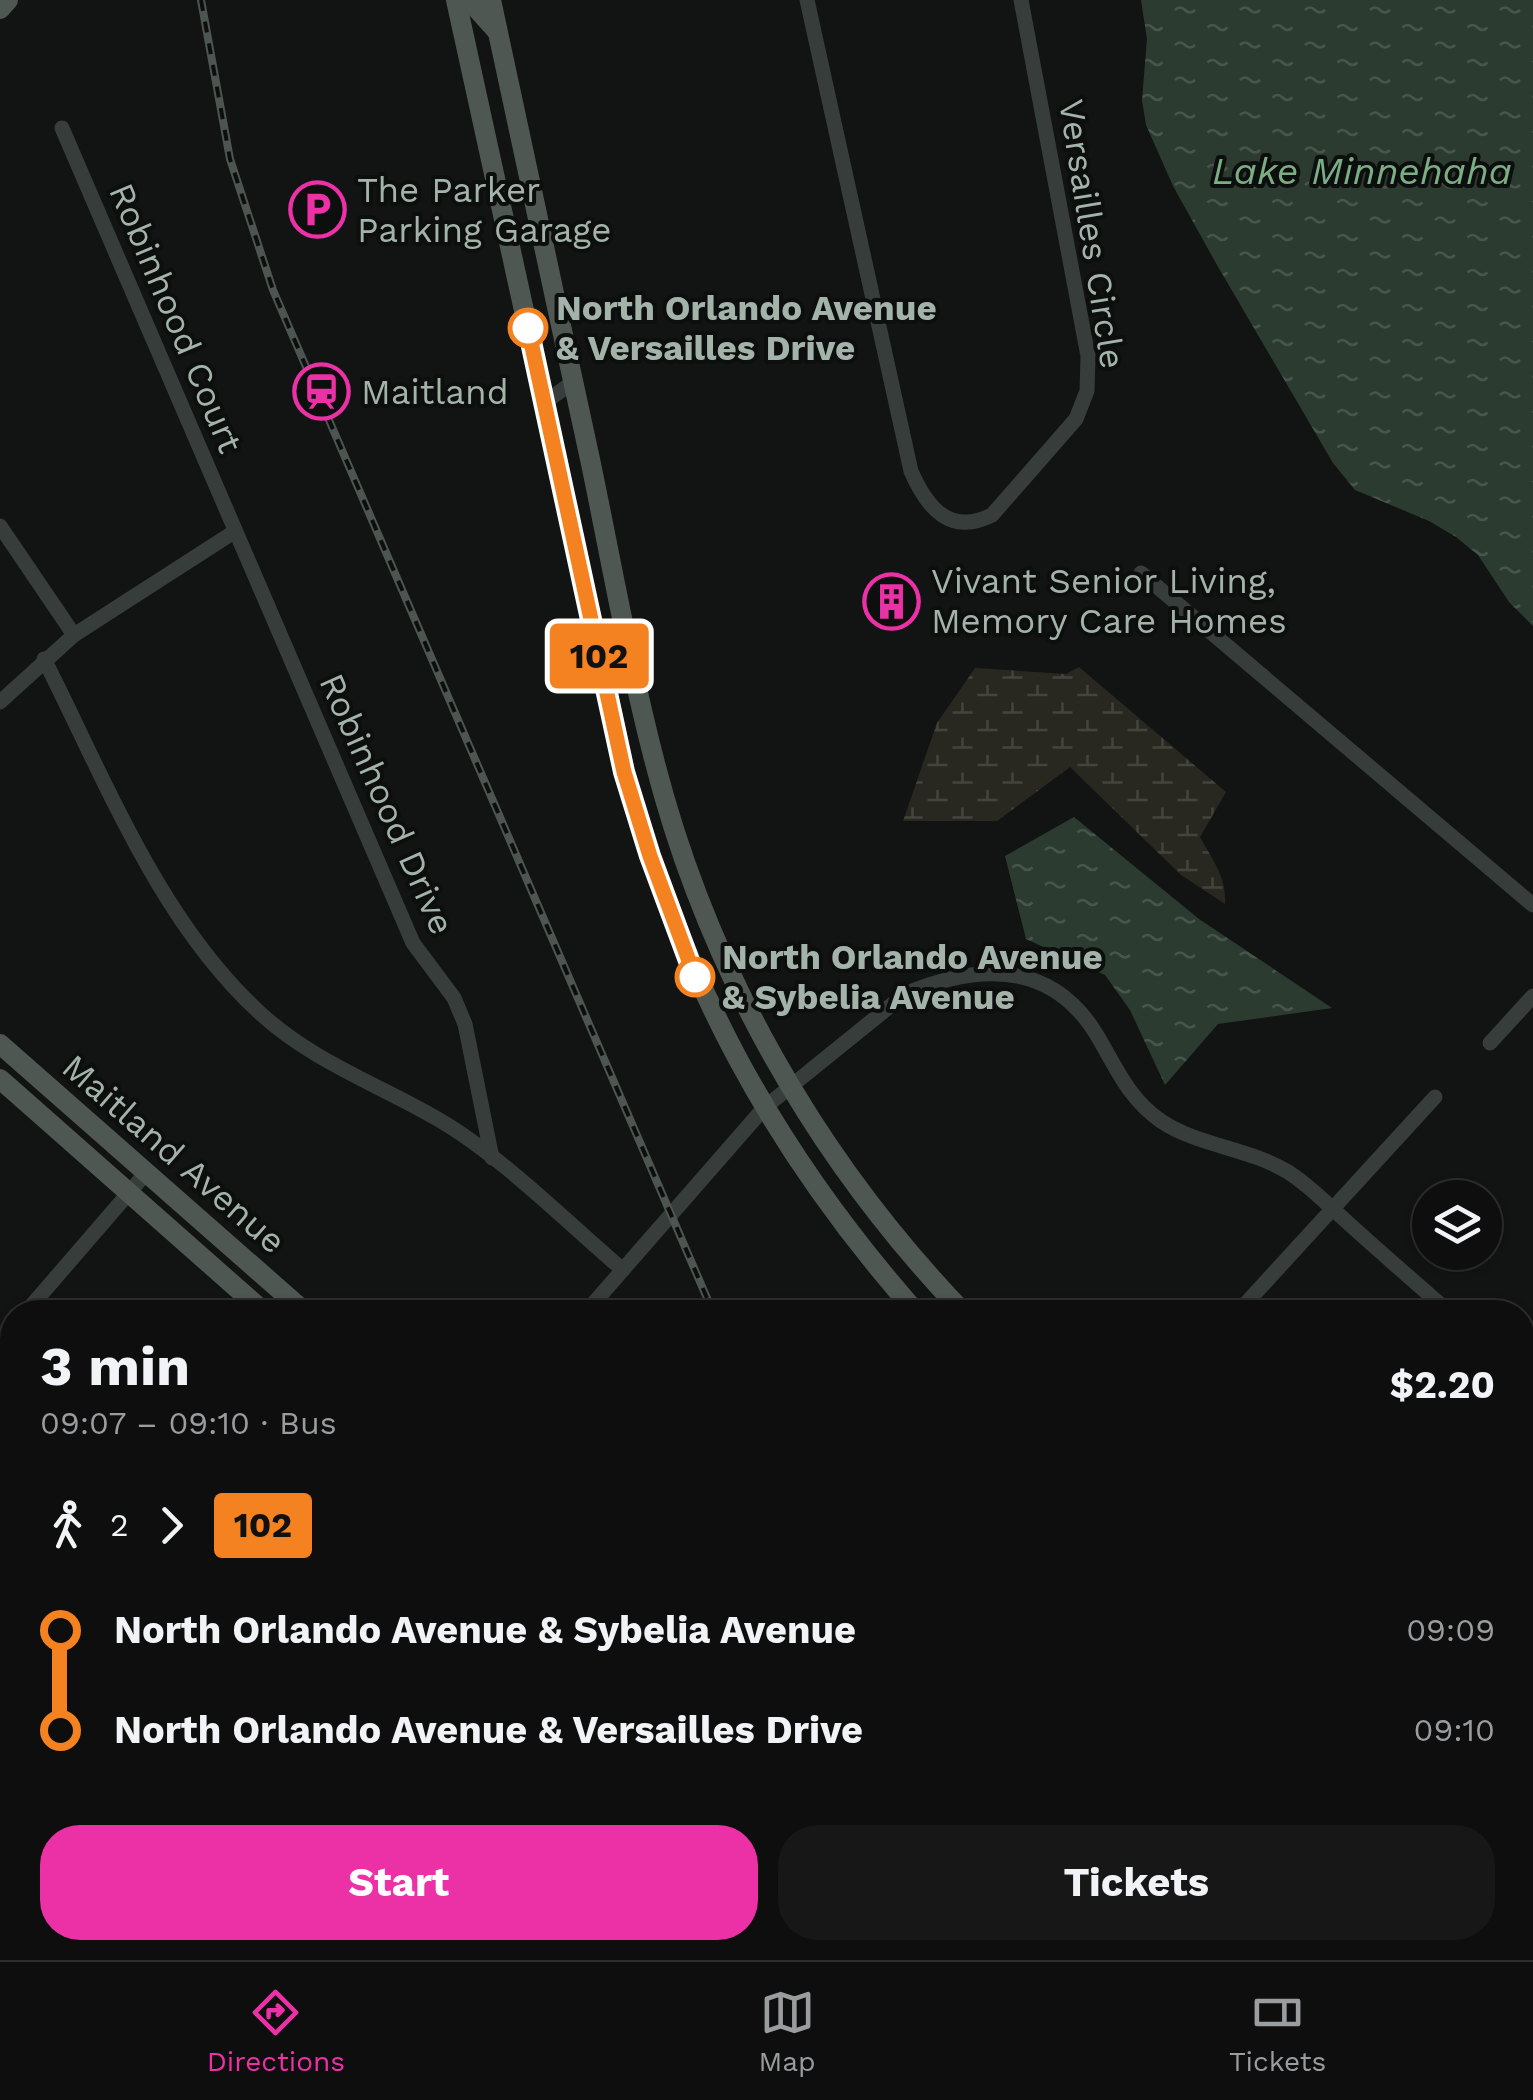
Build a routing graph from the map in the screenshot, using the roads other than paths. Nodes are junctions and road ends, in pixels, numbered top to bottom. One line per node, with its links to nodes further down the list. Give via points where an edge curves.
1 (8, 0): 7 (main road)
2 (456, 0): 11 (main road)
3 (469, 0): 8 (main road)
4 (491, 0): 8 (main road)
5 (807, 0): 6 (street, Versailles Circle, via 911,471 938,512 975,524 992,515 1076,419 1087,391 1088,356)
6 (1021, 0)
7 (0, 9)
8 (498, 32): 10 (main road)
9 (62, 128): 13 (street, Robinhood Court)
10 (573, 382): 11 (street); 23 (main road, via 660,780 712,930)
11 (544, 403): 25 (main road, via 642,834 702,991)
12 (0, 526): 15 (street)
13 (234, 532): 15 (street); 26 (street, Robinhood Drive, via 413,943 465,1024)
14 (1141, 573): 18 (street)
15 (74, 635): 16 (street)
16 (44, 659): 17 (street); 26 (street, via 158,884 203,951 260,1013 314,1055 443,1122)
17 (0, 702)
18 (1533, 905)
19 (1533, 996): 20 (street)
20 (1490, 1043)
21 (0, 1044): 27 (main road, Maitland Avenue)
22 (0, 1079): 28 (main road, Maitland Avenue)
23 (790, 1088): 25 (street); 29 (street, via 904,994 973,974 1024,976 1079,1010 1145,1110 1172,1129 1288,1172); 36 (main road, via 884,1222)
24 (1435, 1097): 29 (street)
25 (764, 1108): 30 (street); 35 (main road, via 853,1239)
26 (492, 1158): 30 (street)
27 (146, 1172): 28 (street); 33 (main road, Maitland Avenue)
28 (128, 1193): 31 (street); 32 (main road, Maitland Avenue)
29 (1332, 1209): 37 (street); 38 (street)
30 (623, 1270): 34 (street)
31 (36, 1300)
32 (250, 1300)
33 (290, 1300)
34 (597, 1300)
35 (906, 1300)
36 (952, 1300)
37 (1249, 1300)
38 (1435, 1300)

